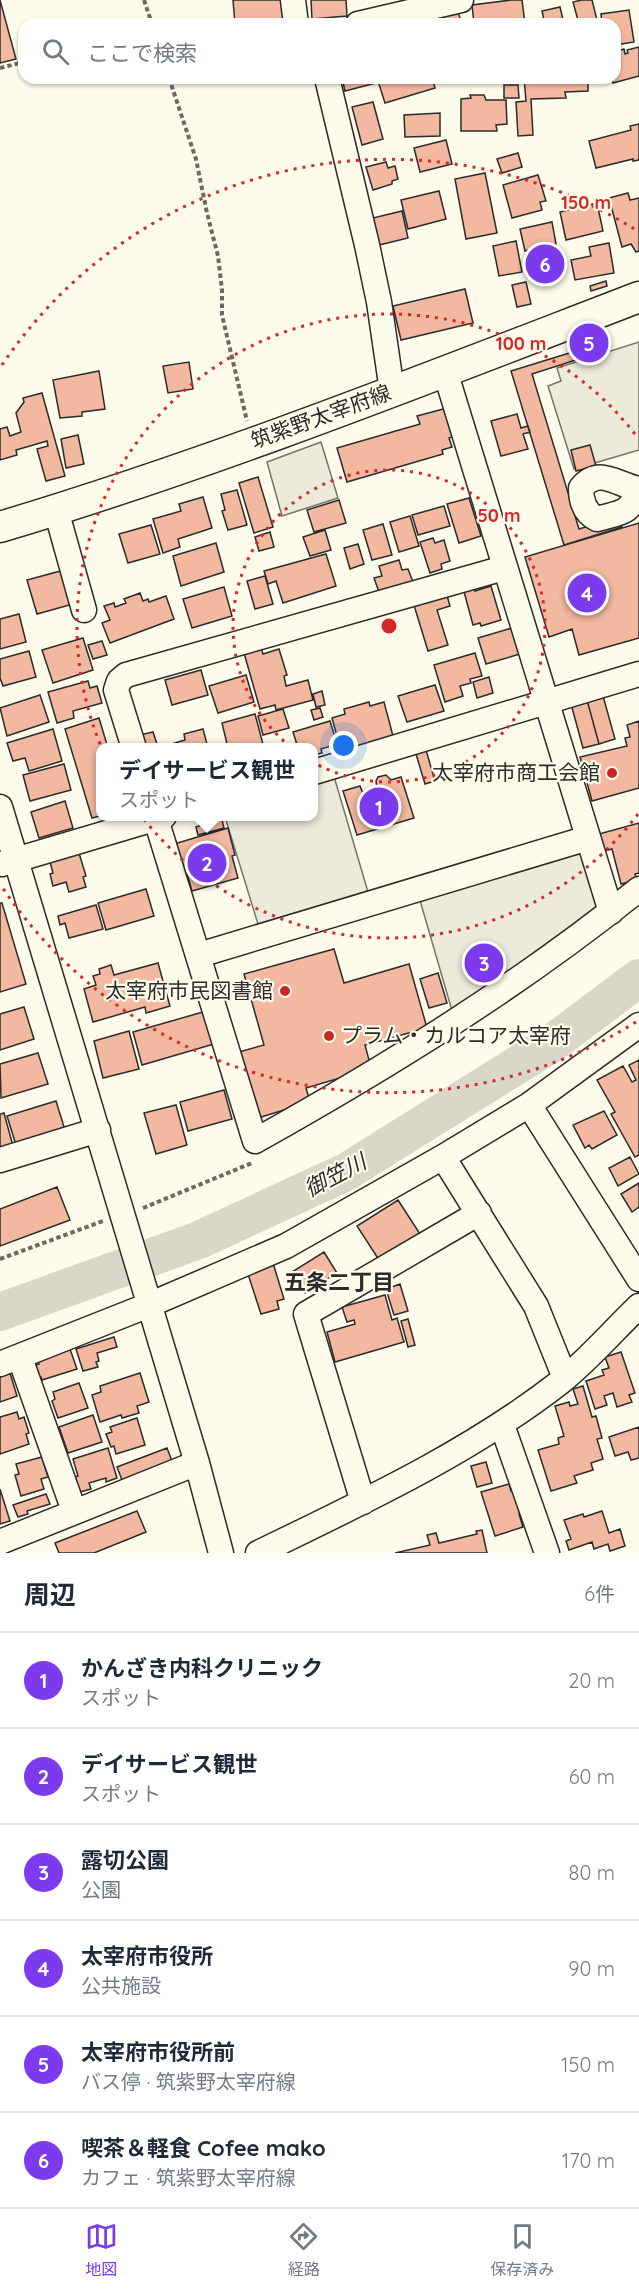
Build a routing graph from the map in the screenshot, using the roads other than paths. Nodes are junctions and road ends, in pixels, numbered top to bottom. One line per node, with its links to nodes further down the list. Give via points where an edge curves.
1 (293, 0): 3 (street)
2 (461, 0): 4 (street)
3 (295, 18)
4 (384, 18)
5 (328, 84): 8 (street, via 367,245)
6 (639, 297): 7 (main road, 筑紫野太宰府線)
7 (445, 372): 8 (main road, 筑紫野太宰府線); 11 (street)
8 (392, 391): 9 (main road, 筑紫野太宰府線)
9 (56, 510): 10 (main road, 筑紫野太宰府線); 12 (street)
10 (0, 527)
11 (504, 568): 14 (street); 15 (street, via 126,675 116,690)
12 (84, 610)
13 (639, 674): 14 (street)
14 (547, 702): 16 (street); 20 (street)
15 (133, 743)
16 (318, 771)
17 (0, 807): 21 (street)
18 (145, 821): 21 (street)
19 (159, 821): 24 (street)
20 (588, 838): 23 (street); 24 (street)
21 (8, 862): 27 (street)
22 (639, 889): 23 (street)
23 (611, 912): 24 (street, via 452,1025 255,1141)
24 (200, 955)
25 (639, 1025): 26 (street)
26 (529, 1105): 28 (street); 31 (street)
27 (87, 1133): 29 (street); 32 (street)
28 (443, 1157): 30 (street); 32 (street, via 286,1246)
29 (0, 1160)
30 (479, 1213): 35 (street, via 536,1306); 38 (street, via 306,1314)
31 (639, 1279)
32 (148, 1302): 34 (street); 37 (street)
33 (639, 1306): 35 (street)
34 (10, 1361): 39 (street)
35 (566, 1378): 36 (street)
36 (502, 1425): 38 (street); 43 (street)
37 (197, 1463): 39 (street); 41 (street)
38 (363, 1502): 42 (street)
39 (74, 1511): 40 (street)
40 (0, 1542)
41 (221, 1553)
42 (258, 1553)
43 (547, 1553)

